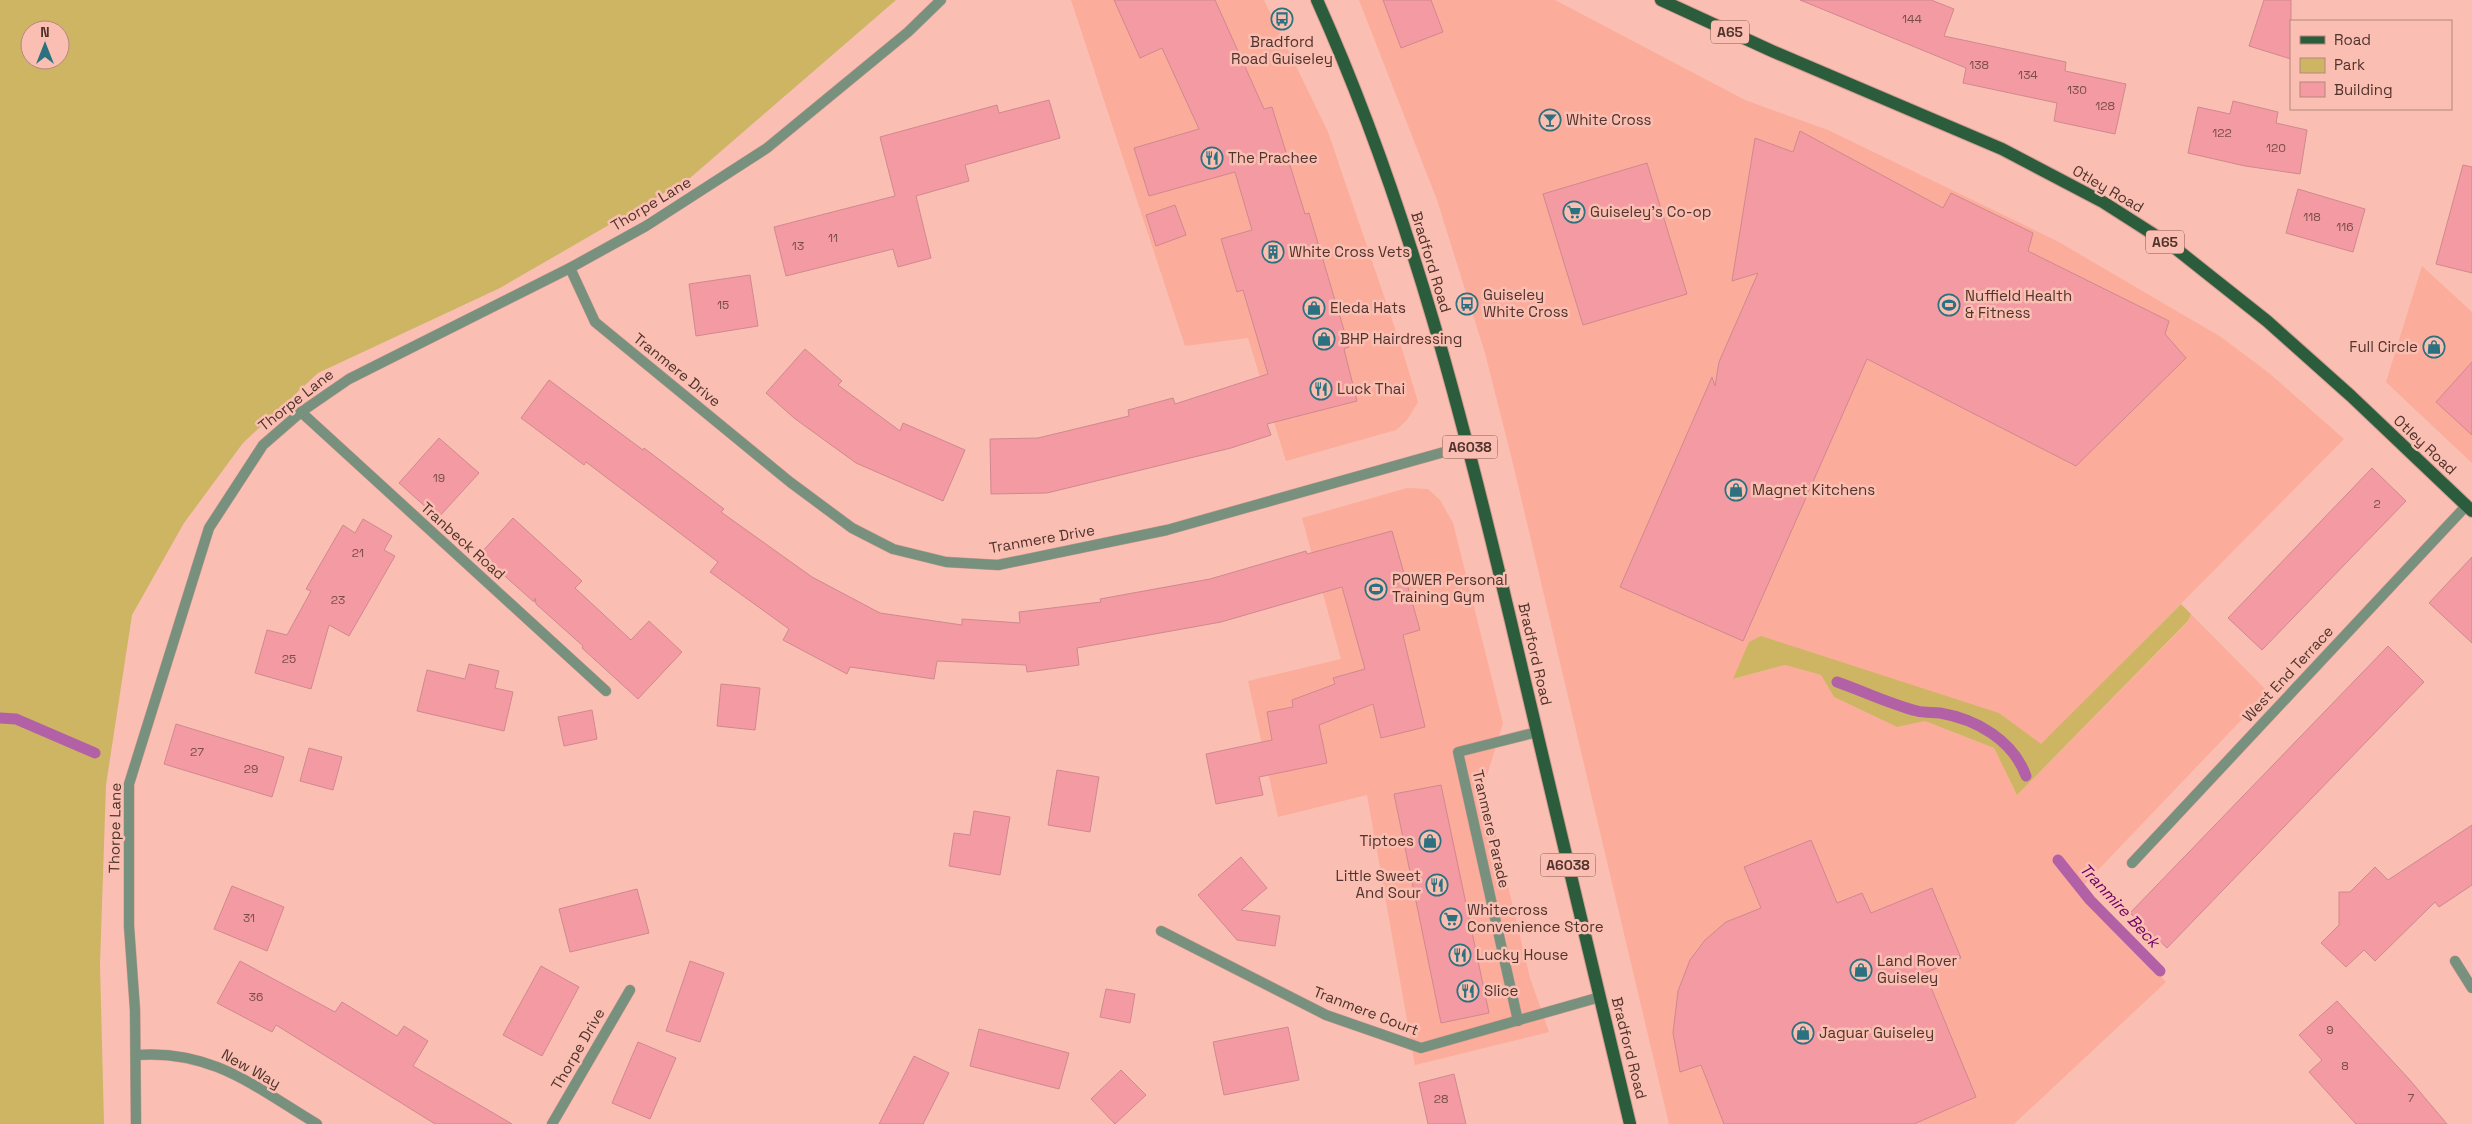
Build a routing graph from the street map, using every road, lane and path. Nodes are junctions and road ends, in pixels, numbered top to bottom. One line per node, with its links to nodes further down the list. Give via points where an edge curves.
1 (940, 0): 4 (street, Thorpe Lane, via 908,32 767,148 659,219)
2 (1317, 0): 6 (main road, Bradford Road / A6038, via 1339,49 1399,211)
3 (1660, 0): 7 (main road, Otley Road / A65, via 2002,149 2103,202 2175,248 2267,321)
4 (570, 268): 5 (street, Thorpe Lane, via 349,379); 6 (street, Tranmere Drive, via 595,322 790,482 852,528 893,549 946,562 998,565 1167,530)
5 (301, 412): 8 (street, Tranbeck Road); 17 (street, Thorpe Lane, via 264,445 209,528 129,784 129,926)
6 (1469, 445): 9 (main road, Bradford Road / A6038)
7 (2469, 508): 10 (street, West End Terrace)
8 (606, 691)
9 (1537, 732): 15 (main road, Bradford Road / A6038); 16 (street, Tranmere Parade, via 1458,752)
10 (2132, 864)
11 (1161, 931): 16 (street, Tranmere Court, via 1326,1015 1421,1048)
12 (2455, 961): 13 (street)
13 (2472, 988)
14 (630, 990): 20 (street, Thorpe Drive)
15 (1600, 997): 16 (street, Tranmere Court); 21 (main road, Bradford Road / A6038)
16 (1518, 1022)
17 (136, 1055): 18 (street, Thorpe Lane); 19 (street, New Way, via 179,1055 206,1061 229,1071)
18 (136, 1124)
19 (317, 1124)
20 (552, 1124)
21 (1630, 1124)

